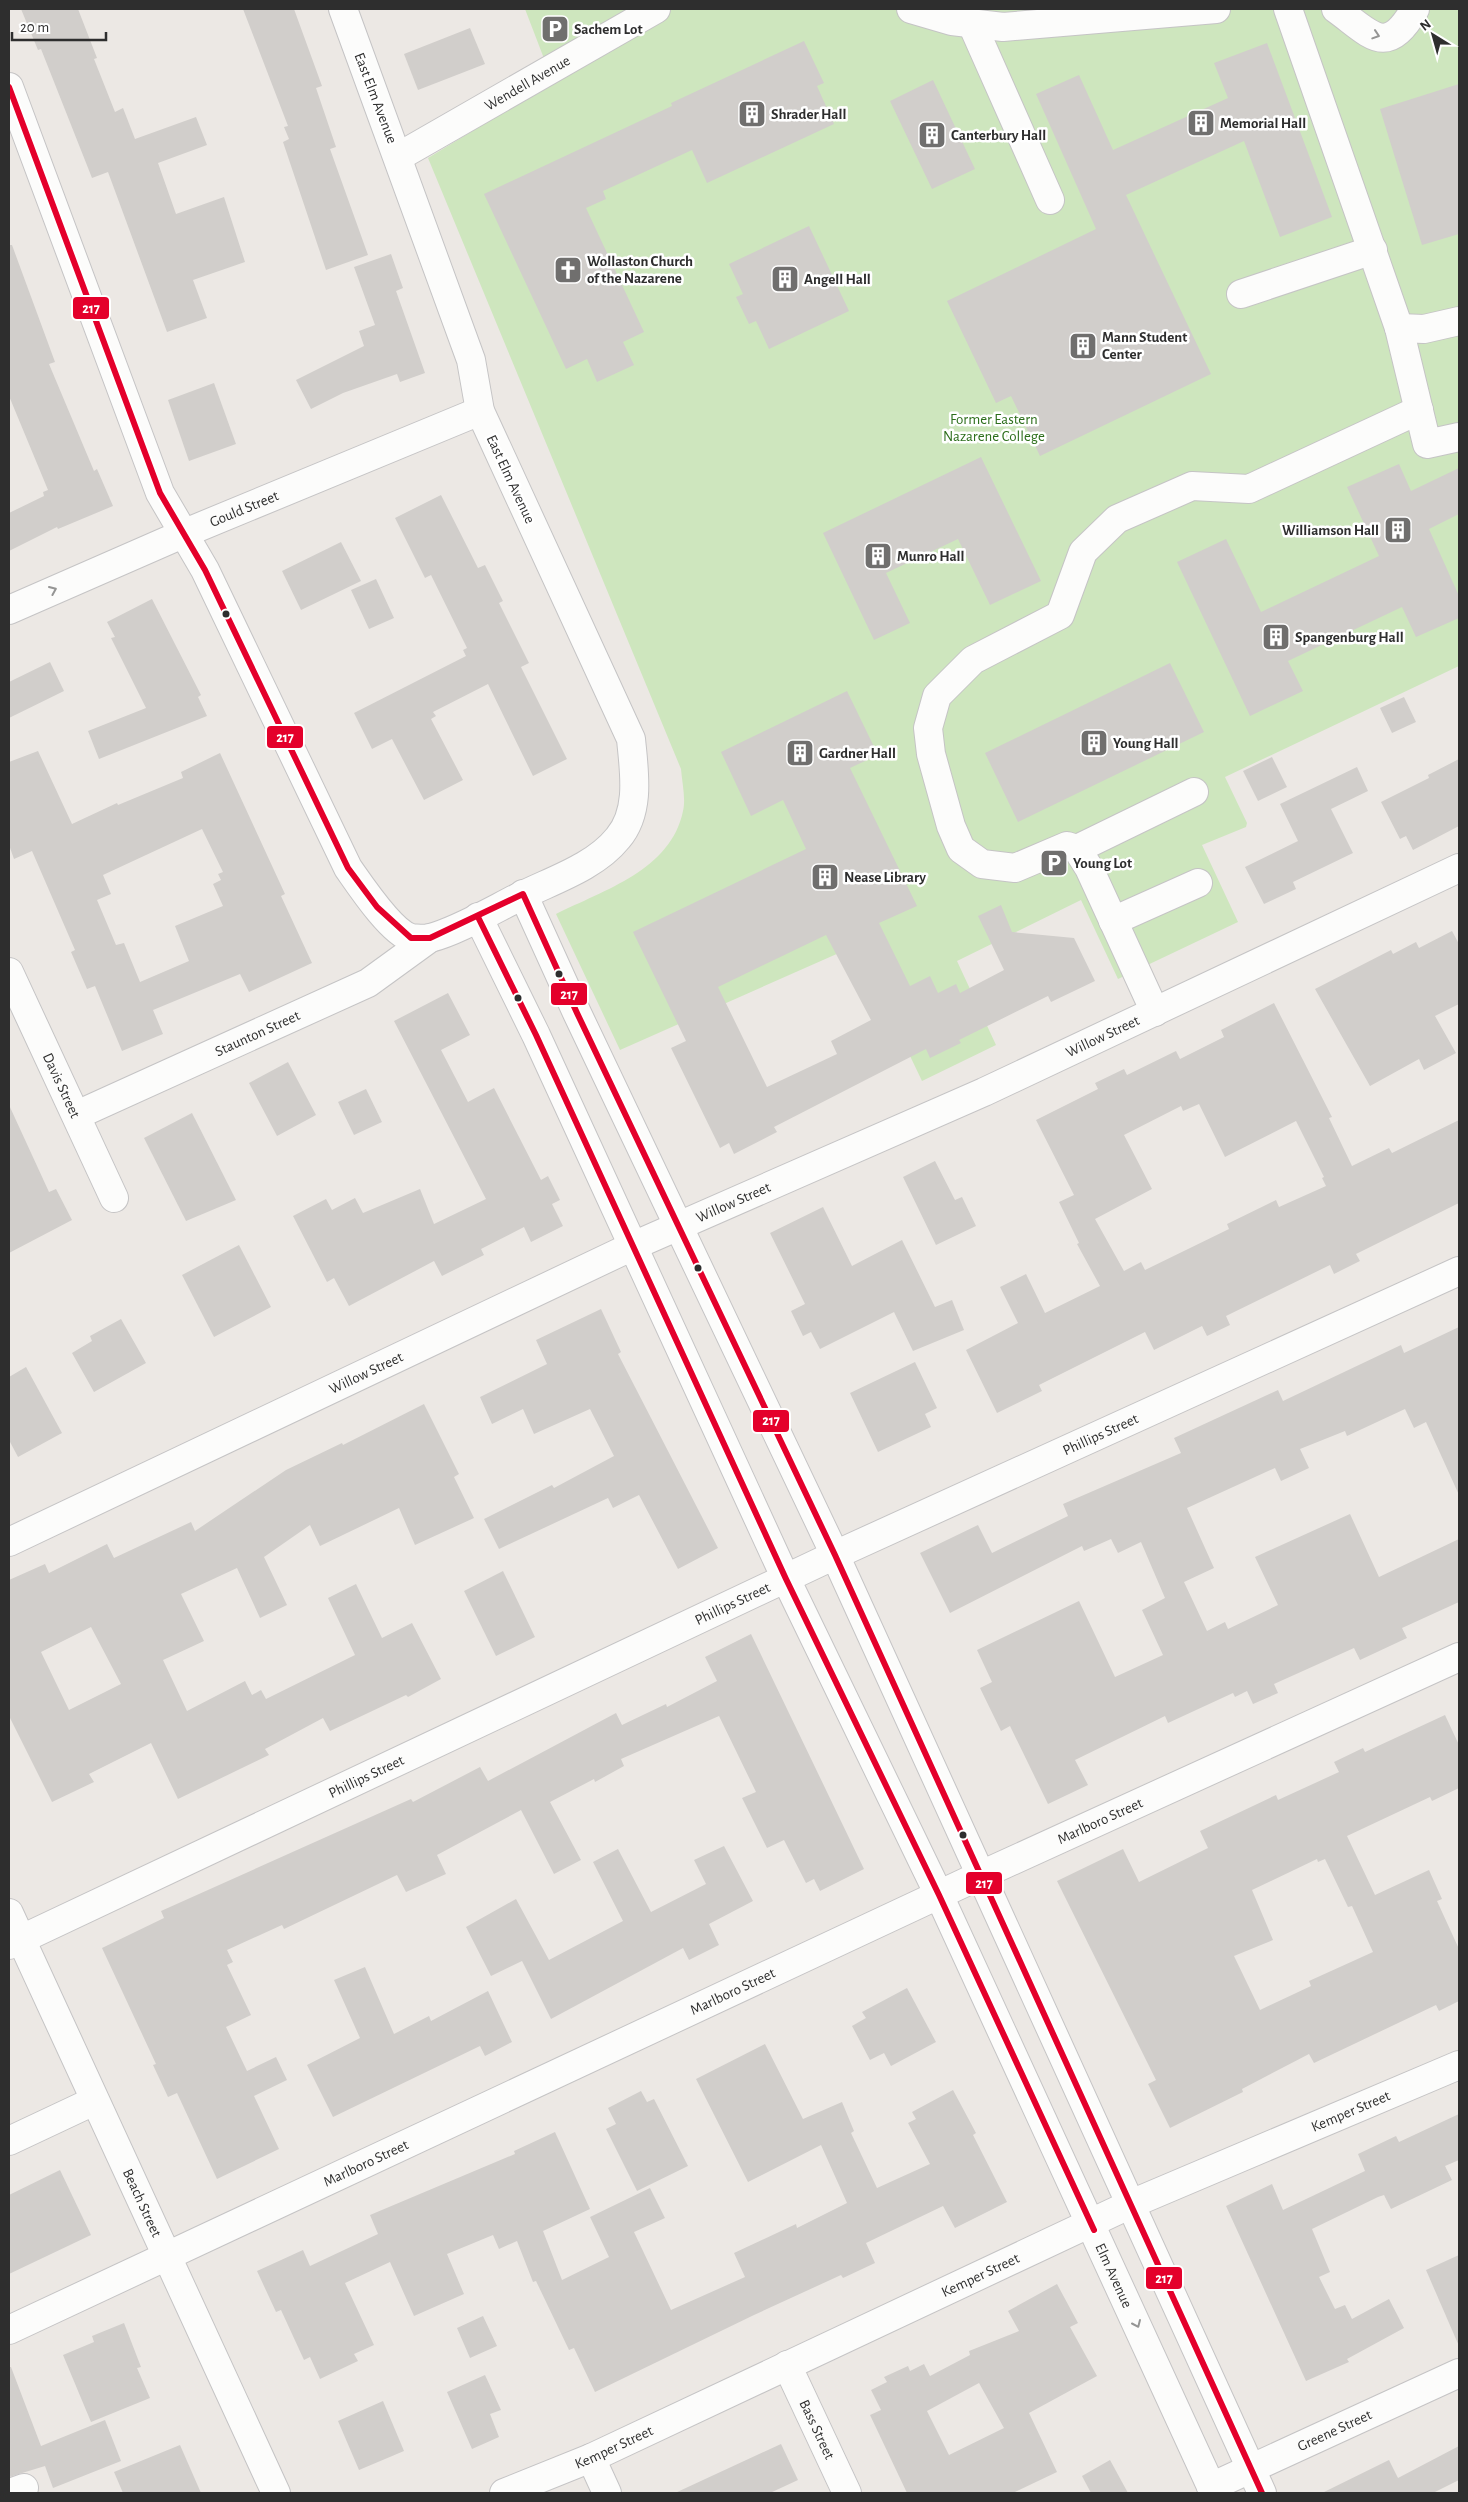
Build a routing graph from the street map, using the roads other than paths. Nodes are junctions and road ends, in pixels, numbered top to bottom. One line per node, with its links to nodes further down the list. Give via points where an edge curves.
1 (343, 9): 11 (street, East Elm Avenue)
2 (911, 9): 9 (street)
3 (1216, 9): 8 (street)
4 (1288, 9): 13 (street)
5 (1336, 9): 6 (street, one-way to 6, via 1367,32 1382,38 1394,36)
6 (1415, 9)
7 (648, 11): 11 (street, Wendell Avenue)
8 (1150, 12): 9 (street, via 1003,27)
9 (972, 24): 12 (street)
10 (9, 87): 20 (street, via 160,494)
11 (398, 157): 18 (street, East Elm Avenue, via 471,360)
12 (1050, 200)
13 (1374, 250): 14 (street); 16 (street)
14 (1241, 294)
15 (1459, 321): 16 (street, via 1424,329)
16 (1399, 328): 17 (street)
17 (1419, 410): 19 (street, via 1427,444); 23 (street, via 1249,489 1192,486 1116,518 1083,552 1060,615 973,660 937,696 928,728 931,754 951,826 961,849 982,864 1007,868 1015,868 1067,846)
18 (480, 411): 20 (street, Gould Street); 26 (street, East Elm Avenue, via 631,739 635,780 630,817 618,838 595,859)
19 (1459, 436)
20 (185, 533): 21 (street, Gould Street, one-way to 20); 29 (street, via 348,868 370,900 395,926 411,938)
21 (9, 610)
22 (1194, 792): 23 (street)
23 (1077, 849): 28 (street)
24 (1459, 868): 31 (street, Willow Street)
25 (1198, 883): 28 (street)
26 (523, 894): 27 (street, East Elm Avenue); 34 (street)
27 (478, 917): 29 (street, Staunton Street); 35 (street, Elm Avenue)
28 (1113, 920): 31 (street)
29 (430, 938): 32 (street, Staunton Street, via 368,983)
30 (12, 987): 32 (street, Davis Street)
31 (1155, 1012): 34 (street, Willow Street)
32 (77, 1115): 33 (street, Davis Street)
33 (114, 1198)
34 (680, 1227): 35 (street, Willow Street); 38 (street)
35 (633, 1246): 37 (street, Willow Street); 39 (street, Elm Avenue)
36 (1459, 1271): 38 (street, Phillips Street)
37 (9, 1542)
38 (835, 1555): 39 (street, Phillips Street); 41 (street)
39 (786, 1579): 42 (street, Elm Avenue); 44 (street, Phillips Street)
40 (1459, 1657): 41 (street, Marlboro Street)
41 (981, 1875): 42 (street, Marlboro Street); 48 (street)
42 (939, 1895): 49 (street, Elm Avenue); 50 (street, Marlboro Street)
43 (9, 1912): 44 (street, Beach Street)
44 (15, 1942): 46 (street, Beach Street)
45 (1459, 2065): 48 (street, Kemper Street)
46 (94, 2101): 47 (street); 50 (street, Beach Street)
47 (9, 2141)
48 (1131, 2204): 49 (street, Kemper Street); 55 (street)
49 (1091, 2223): 52 (street, Kemper Street); 56 (street, Elm Avenue, one-way to 56)
50 (166, 2255): 51 (street, Marlboro Street); 58 (street, Beach Street)
51 (9, 2330)
52 (787, 2365): 54 (street, Kemper Street); 60 (street, Bass Street)
53 (1459, 2373): 55 (street, Greene Street)
54 (591, 2458): 57 (street, Kemper Street); 59 (street)
55 (1250, 2469): 56 (street, Greene Street); 61 (street)
56 (1212, 2490)
57 (517, 2491)
58 (276, 2493)
59 (607, 2493)
60 (847, 2493)
61 (1262, 2493)

